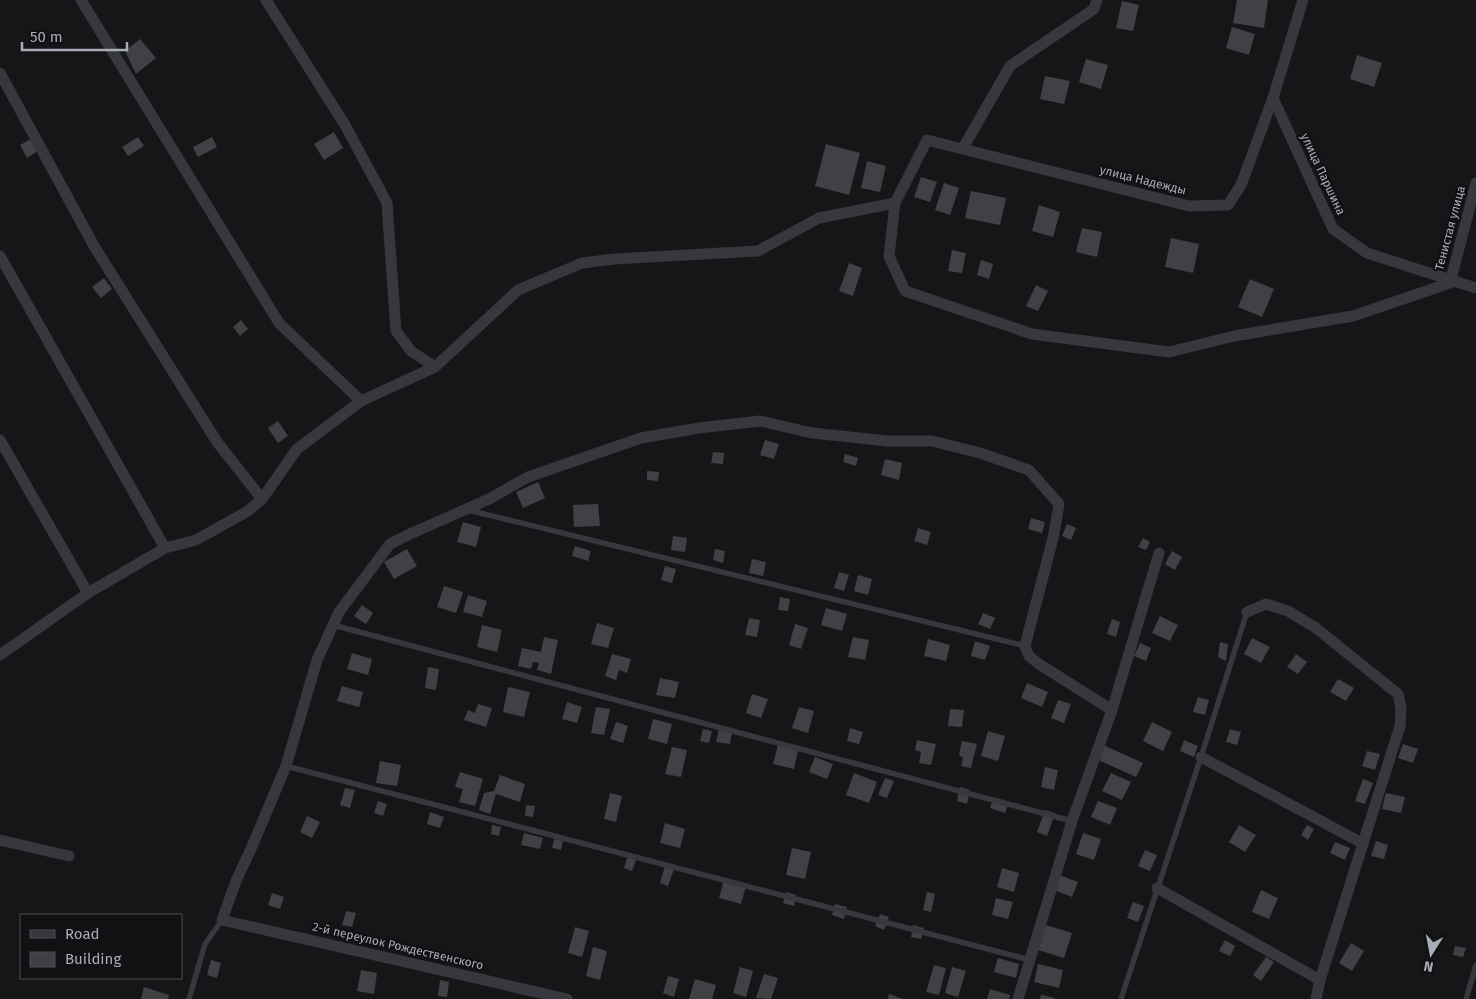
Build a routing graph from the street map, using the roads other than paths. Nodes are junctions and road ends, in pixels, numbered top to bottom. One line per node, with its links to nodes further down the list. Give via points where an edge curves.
1 (81, 0): 14 (street, via 279,322)
2 (266, 0): 13 (street, via 345,125 387,203 396,331 411,351)
3 (1097, 0): 7 (street, via 1094,9 1010,66)
4 (1303, 0): 6 (street, улица Надежды)
5 (0, 73): 16 (street, via 94,246 217,442)
6 (1273, 98): 7 (street, улица Надежды, via 1241,185 1228,205 1189,206); 11 (street, улица Паршина, via 1333,229 1367,253)
7 (962, 148): 9 (street, улица Надежды, via 927,140)
8 (1476, 183): 11 (street, Тенистая улица)
9 (895, 203): 11 (street, via 889,256 905,291 1032,334 1169,352 1234,336 1353,316); 13 (street, via 819,218 758,251 582,263 518,290)
10 (0, 256): 18 (street)
11 (1454, 280): 12 (street, улица Паршина)
12 (1476, 288)
13 (436, 366): 14 (street)
14 (361, 401): 16 (street, via 297,449)
15 (0, 440): 20 (street)
16 (262, 499): 18 (street, via 248,511 196,540)
17 (464, 509): 22 (street, via 390,544 339,612); 23 (lane); 23 (street, via 528,477 641,438 699,428 760,421 812,433 888,441 932,441 1028,470 1059,504)
18 (164, 548): 20 (street)
19 (1159, 553): 25 (street)
20 (88, 593): 24 (street)
21 (1247, 612): 26 (lane); 30 (street, via 1266,604 1288,611 1316,628 1398,694 1400,726)
22 (333, 625): 27 (street, via 317,660); 28 (lane)
23 (1025, 646): 25 (street, via 1029,656 1038,664)
24 (0, 655)
25 (1112, 710): 28 (street)
26 (1202, 757): 30 (street); 32 (lane)
27 (286, 766): 33 (street); 34 (lane)
28 (1072, 821): 34 (street)
29 (0, 840): 31 (street)
30 (1362, 843): 36 (street)
31 (69, 856)
32 (1157, 888): 36 (street); 40 (lane)
33 (222, 920): 37 (lane, via 205,944); 38 (street, 2-й переулок Рождественского)
34 (1030, 960): 39 (street)
35 (1476, 966): 42 (lane)
36 (1320, 980): 41 (street)
37 (189, 999)
38 (567, 999)
39 (1018, 999)
40 (1122, 999)
41 (1316, 999)
42 (1466, 999)

